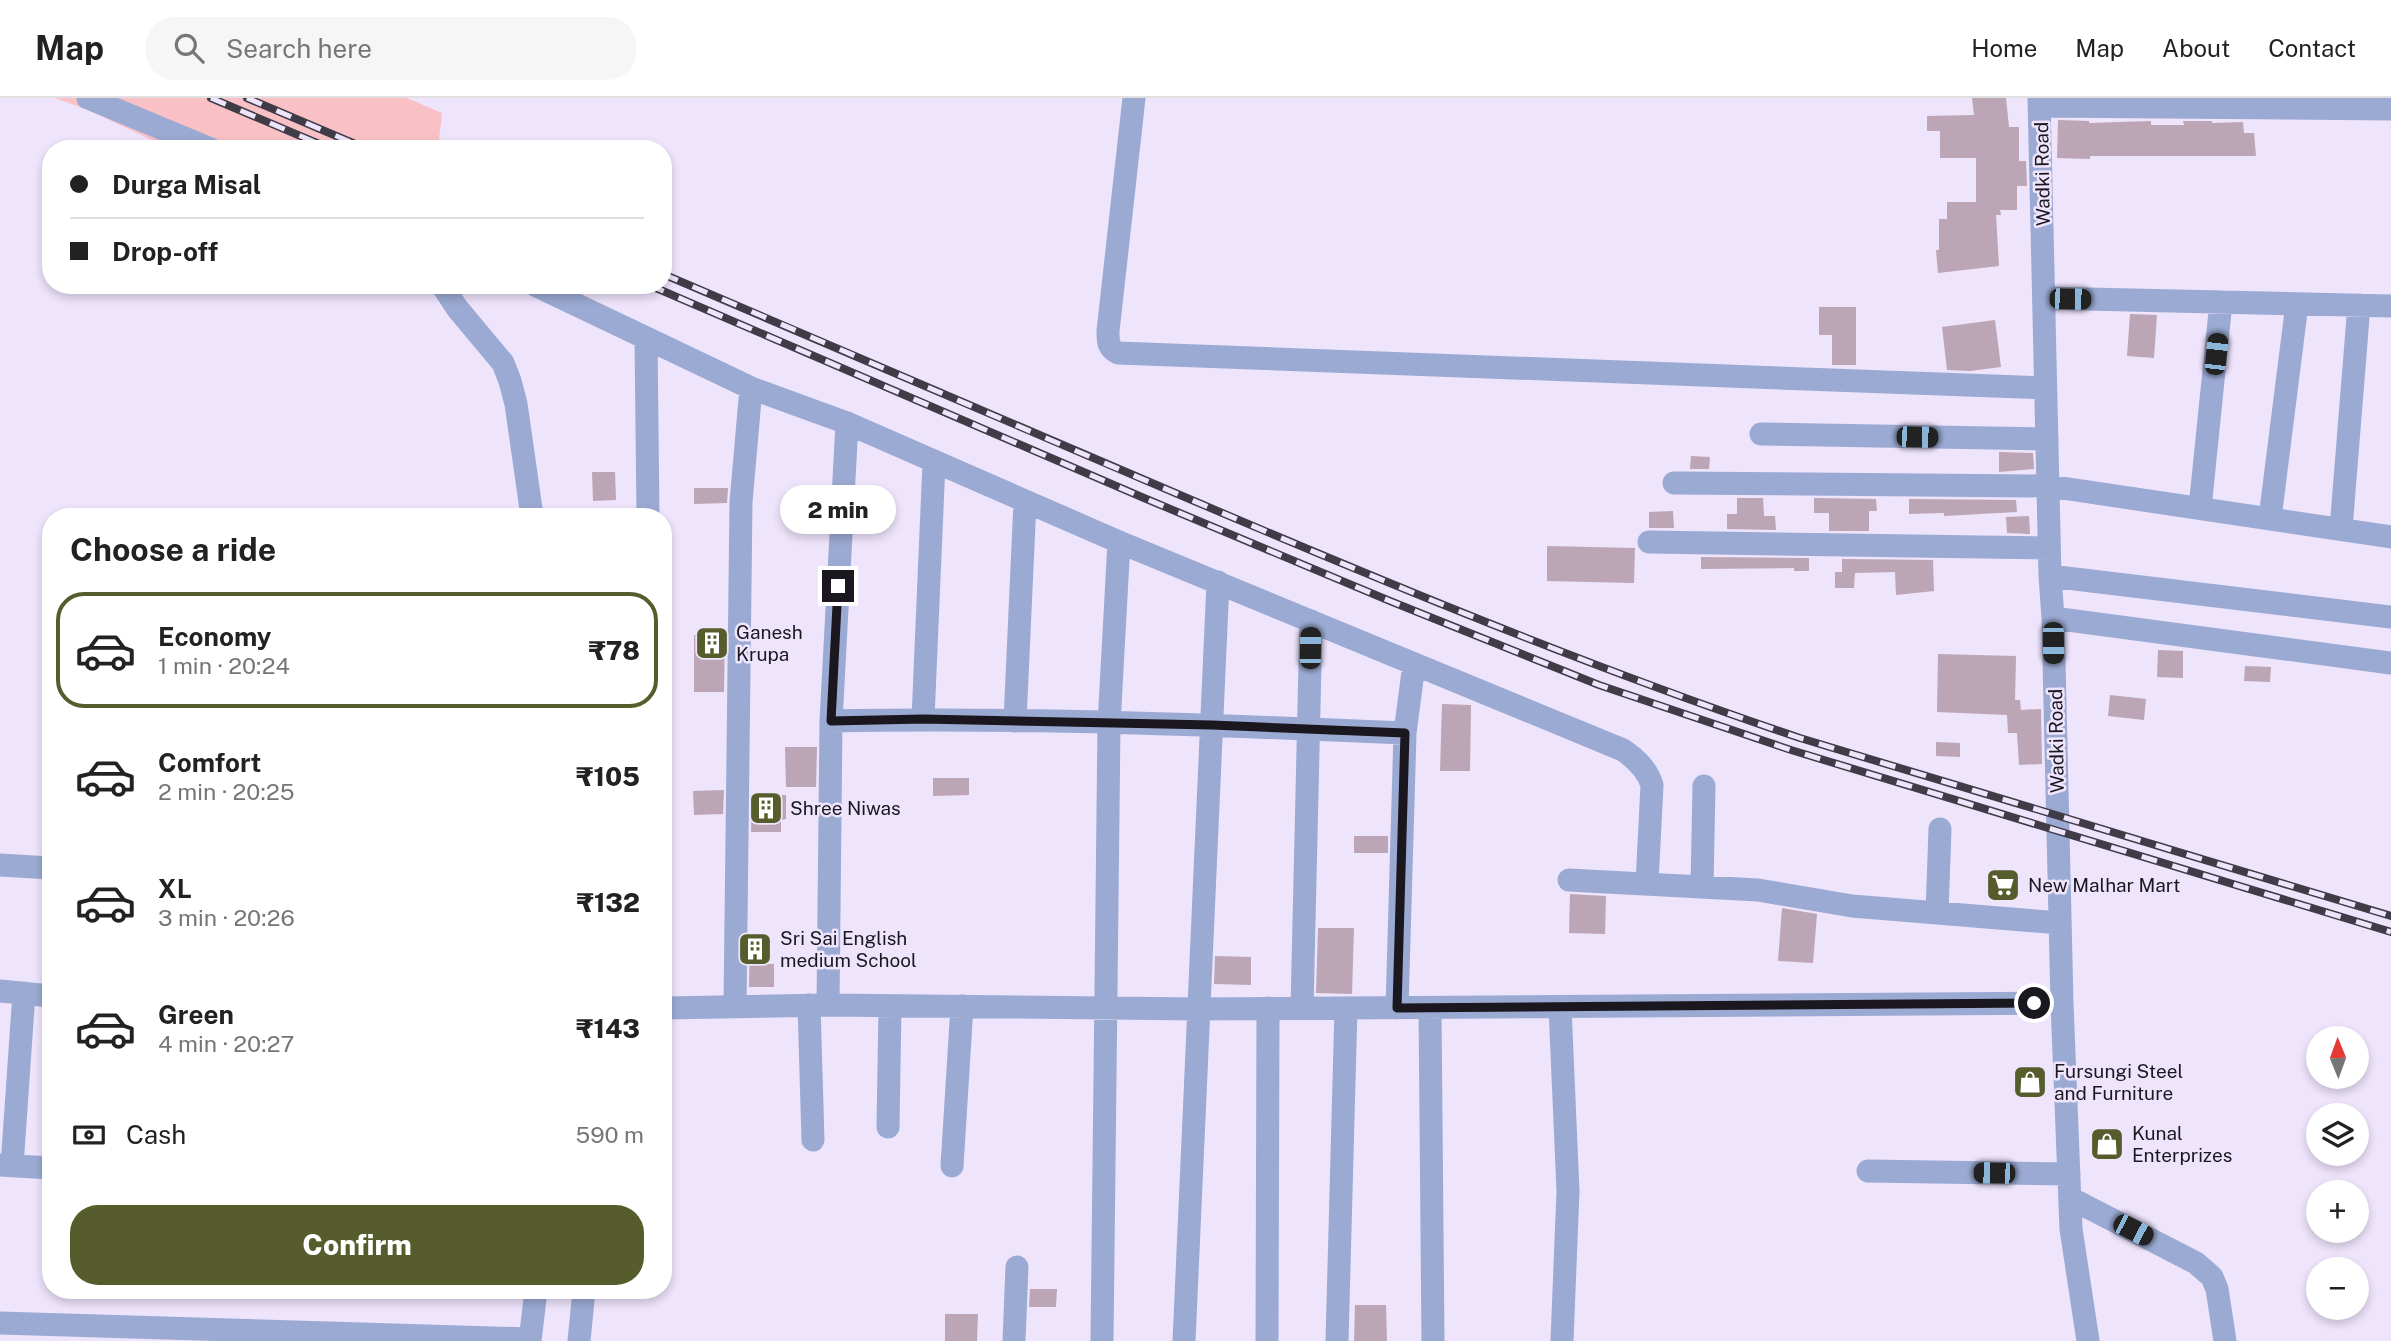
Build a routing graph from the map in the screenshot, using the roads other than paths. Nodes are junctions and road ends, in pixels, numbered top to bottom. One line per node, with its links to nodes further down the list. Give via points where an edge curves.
1 (88, 98): 5 (street)
2 (1134, 98): 15 (street, via 1108,331 1111,349 1118,353)
3 (2040, 102): 4 (street); 8 (street, Wadki Road)
4 (2391, 108)
5 (189, 140)
6 (448, 294): 23 (street, via 503,363 510,381)
7 (554, 294): 13 (street)
8 (2044, 298): 9 (street); 15 (street, Wadki Road)
9 (2221, 302): 10 (street); 25 (street)
10 (2297, 304): 11 (street); 26 (street)
11 (2359, 305): 12 (street); 27 (street)
12 (2391, 306)
13 (646, 338): 14 (street); 24 (street)
14 (751, 388): 16 (street); 59 (street, via 741,502)
15 (2045, 388): 18 (street, Wadki Road)
16 (847, 423): 19 (street); 40 (street)
17 (1761, 434): 18 (street)
18 (2047, 439): 21 (street, Wadki Road)
19 (934, 462): 22 (street); 39 (street)
20 (1674, 482): 21 (street)
21 (2049, 485): 25 (street); 31 (street, Wadki Road)
22 (1025, 502): 29 (street); 41 (street)
23 (531, 508)
24 (648, 508)
25 (2200, 508): 26 (street)
26 (2270, 518): 27 (street)
27 (2342, 529): 28 (street)
28 (2391, 537)
29 (1119, 542): 33 (street); 42 (street)
30 (1649, 542): 31 (street)
31 (2049, 548): 32 (street, Wadki Road)
32 (2050, 576): 34 (street); 35 (street, Wadki Road)
33 (1218, 582): 36 (street); 43 (street)
34 (2391, 617)
35 (2053, 618): 37 (street); 54 (street, Wadki Road)
36 (1311, 621): 38 (street); 44 (street)
37 (2391, 663)
38 (1415, 664): 45 (street); 51 (street, via 1634,757 1651,785)
39 (923, 719): 40 (street); 41 (street)
40 (831, 721): 60 (street)
41 (1015, 721): 42 (street)
42 (1109, 724): 43 (street); 63 (street)
43 (1212, 725): 44 (street); 70 (street)
44 (1308, 729): 45 (street); 67 (street)
45 (1405, 733): 69 (street)
46 (1704, 786): 52 (street)
47 (1940, 828): 53 (street)
48 (0, 865): 49 (street)
49 (42, 867)
50 (1569, 880): 51 (street)
51 (1647, 883): 52 (street)
52 (1702, 887): 53 (street)
53 (1937, 913): 54 (street)
54 (2060, 923): 58 (street, Wadki Road)
55 (0, 991): 56 (street)
56 (24, 993): 57 (street); 74 (street)
57 (42, 995)
58 (2062, 1003): 65 (street); 78 (street, Wadki Road)
59 (735, 1005): 60 (street); 66 (street)
60 (818, 1005): 61 (street); 73 (street)
61 (890, 1006): 62 (street); 72 (street)
62 (962, 1006): 63 (street); 75 (street)
63 (1107, 1007): 70 (street); 87 (street)
64 (1430, 1007): 65 (street); 69 (street); 91 (street)
65 (1560, 1007): 92 (street, via 1568,1191)
66 (672, 1008)
67 (1302, 1008): 68 (street); 71 (street)
68 (1346, 1008): 69 (street); 90 (street)
69 (1397, 1008)
70 (1199, 1009): 71 (street); 88 (street)
71 (1268, 1009): 89 (street)
72 (888, 1127)
73 (813, 1140)
74 (6, 1165): 76 (street)
75 (951, 1166)
76 (42, 1167)
77 (1868, 1171): 78 (street)
78 (2069, 1174): 79 (street, Wadki Road)
79 (2070, 1198): 93 (street, Wadki Road); 94 (street, via 2196,1263 2212,1277)
80 (1017, 1267): 86 (street)
81 (535, 1299): 84 (street)
82 (583, 1299): 85 (street)
83 (0, 1323): 84 (street)
84 (530, 1340)
85 (579, 1341)
86 (1013, 1341)
87 (1102, 1341)
88 (1184, 1341)
89 (1267, 1341)
90 (1337, 1341)
91 (1433, 1341)
92 (1562, 1341)
93 (2088, 1341)
94 (2225, 1341)

